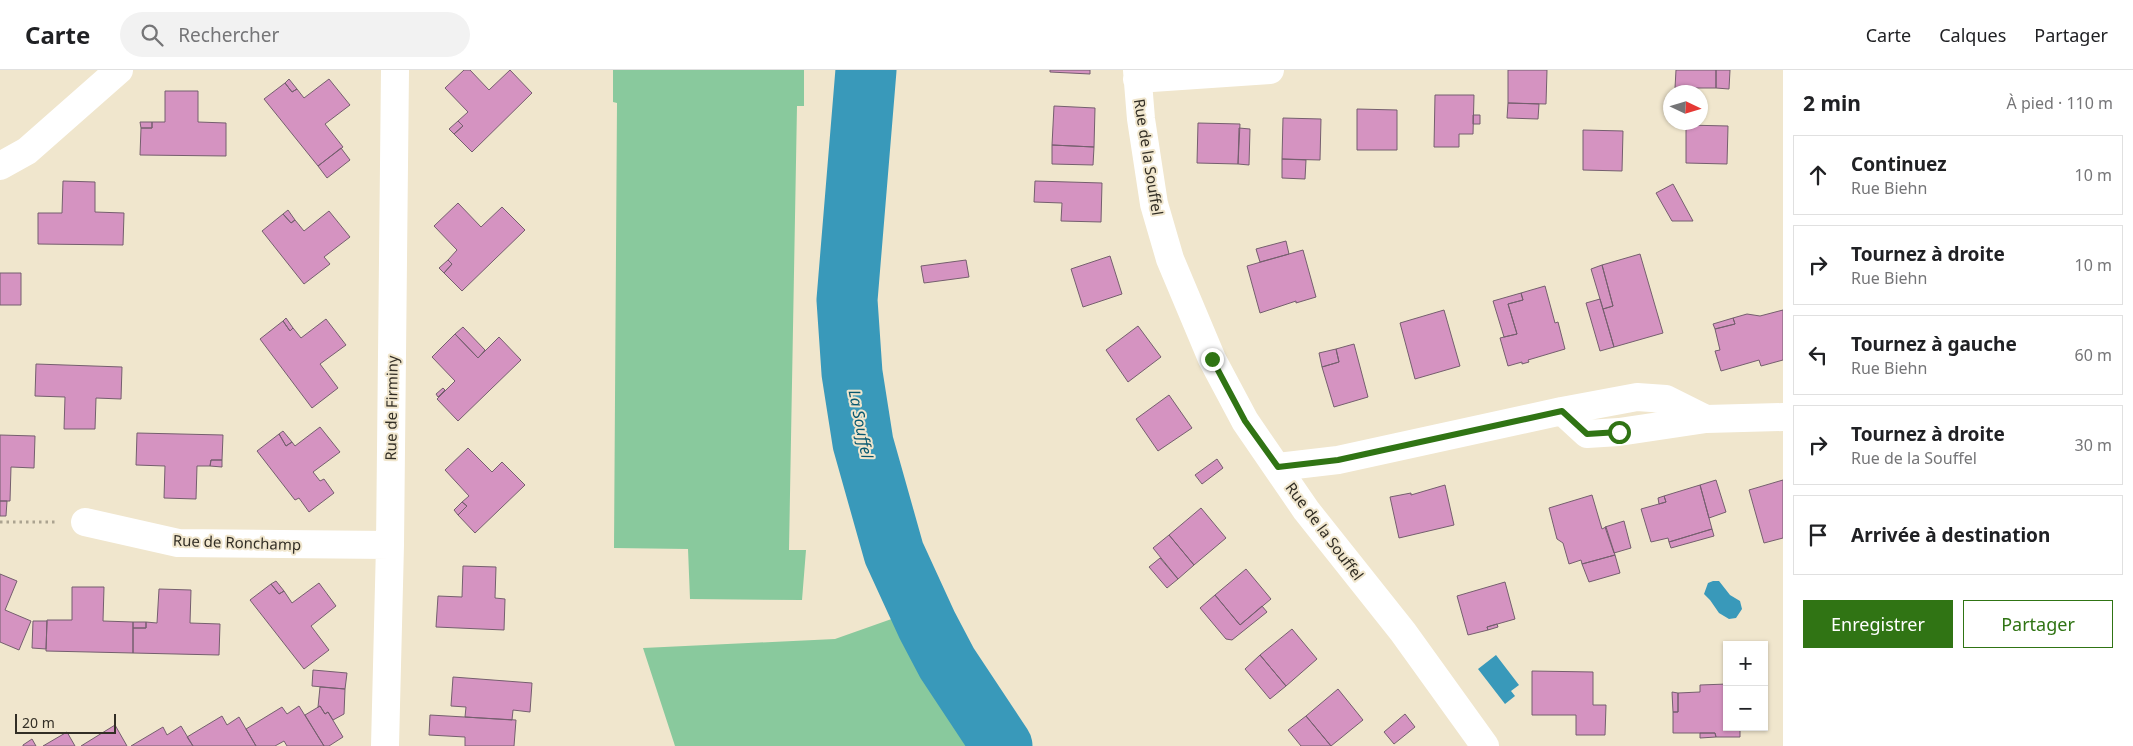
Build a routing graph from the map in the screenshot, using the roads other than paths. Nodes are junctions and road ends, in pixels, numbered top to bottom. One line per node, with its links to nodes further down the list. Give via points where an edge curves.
1 (119, 70): 5 (street, via 27,151)
2 (395, 70): 9 (street, Rue de Firminy)
3 (1270, 70): 4 (street)
4 (1137, 74): 7 (street, Rue de la Souffel, via 1154,204 1170,259 1212,359 1245,421)
5 (0, 166)
6 (1783, 418): 7 (street, via 1706,419 1587,434 1562,411 1338,460)
7 (1278, 467): 11 (street, Rue de la Souffel, via 1306,510 1403,632)
8 (85, 522): 9 (street, Rue de Ronchamp, via 178,543)
9 (390, 545): 10 (street, Rue de Firminy)
10 (385, 746)
11 (1485, 746)

